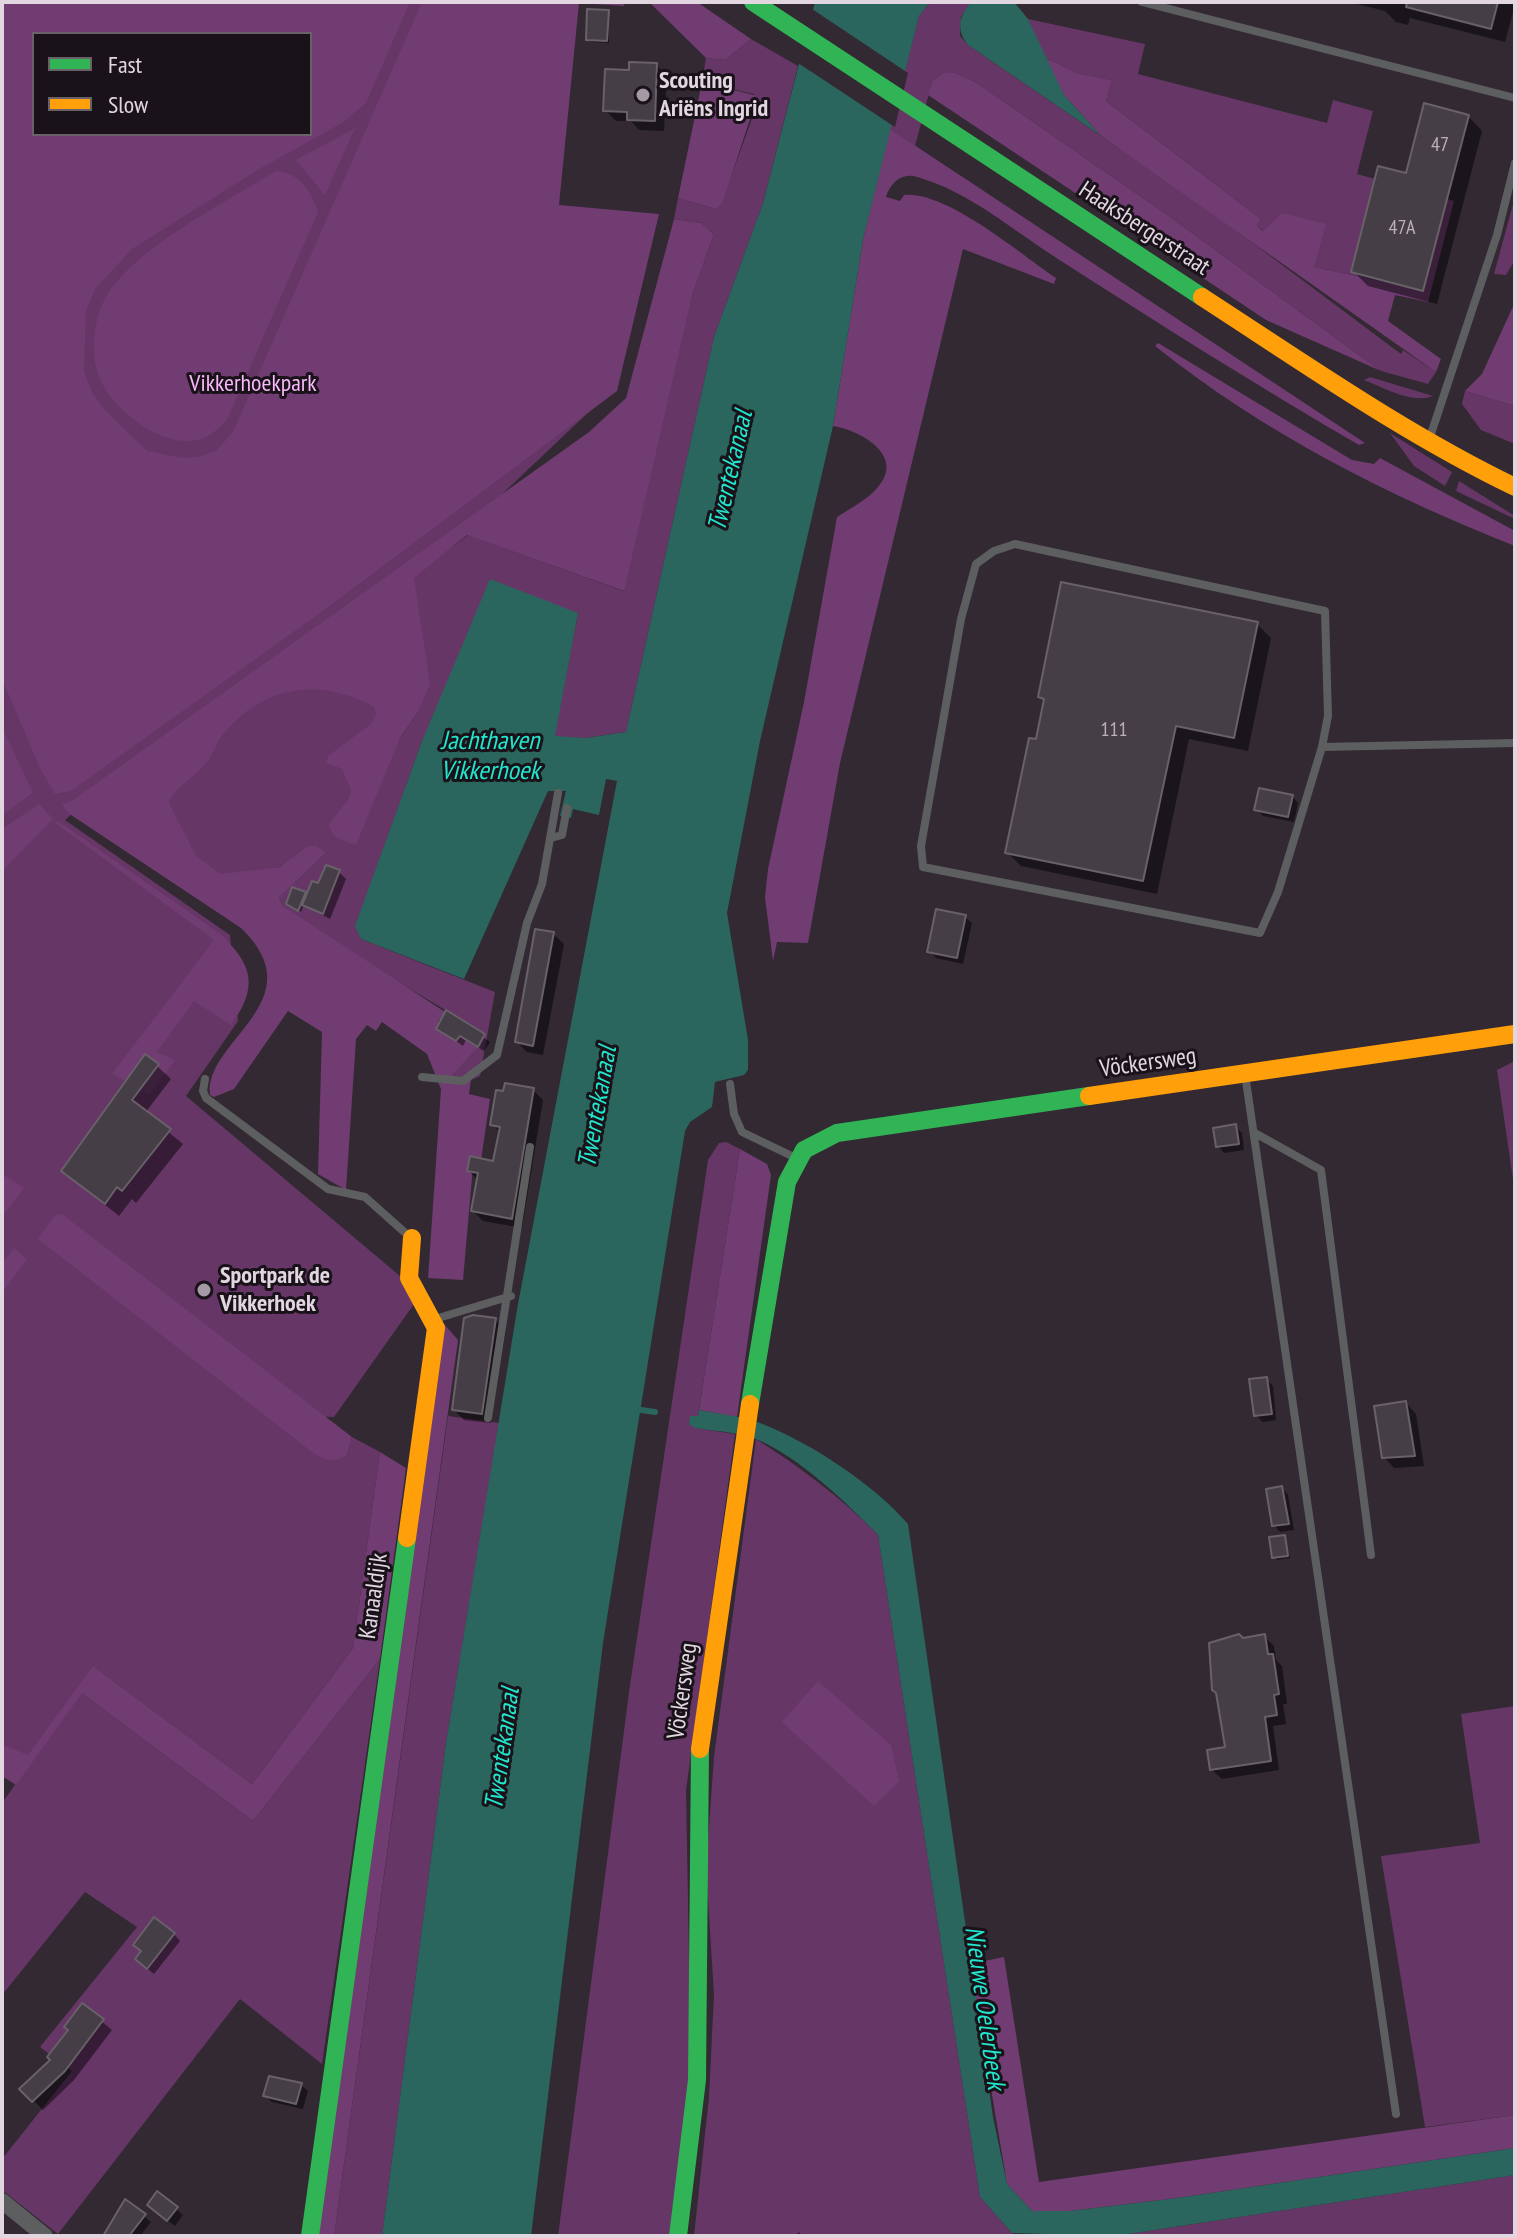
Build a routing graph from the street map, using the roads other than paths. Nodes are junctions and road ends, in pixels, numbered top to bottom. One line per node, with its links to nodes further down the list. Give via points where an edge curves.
1 (753, 2): 5 (street, Haaksbergerstraat)
2 (1142, 2): 3 (lane)
3 (1515, 98)
4 (1515, 163): 5 (lane, via 1497,235)
5 (1428, 441): 6 (street, Haaksbergerstraat)
6 (1515, 487)
7 (1515, 743): 8 (lane)
8 (1322, 747): 8 (lane, via 1328,716 1325,611 1015,544 976,564 972,578 921,846 923,867 1260,933 1278,892)
9 (558, 793): 11 (lane)
10 (567, 808): 11 (lane, via 562,835)
11 (551, 838): 14 (lane, via 497,1055 463,1081)
12 (1515, 1034): 13 (street, Vöckersweg)
13 (1245, 1073): 17 (lane); 19 (street, Vöckersweg, via 837,1133 817,1139)
14 (422, 1077)
15 (205, 1079): 20 (lane, via 206,1098 328,1189 365,1197)
16 (730, 1084): 19 (lane, via 742,1132)
17 (1255, 1133): 24 (lane, via 1321,1170); 25 (lane)
18 (530, 1147): 21 (lane)
19 (795, 1158): 29 (street, Vöckersweg, via 743,1443 697,1768 697,2080)
20 (412, 1238): 22 (street, via 409,1278)
21 (507, 1296): 22 (lane); 23 (lane)
22 (434, 1319): 28 (street, Kanaaldijk)
23 (488, 1418)
24 (1371, 1555)
25 (1396, 2114)
26 (2, 2201): 27 (street)
27 (45, 2236)
28 (310, 2236)
29 (678, 2236)

